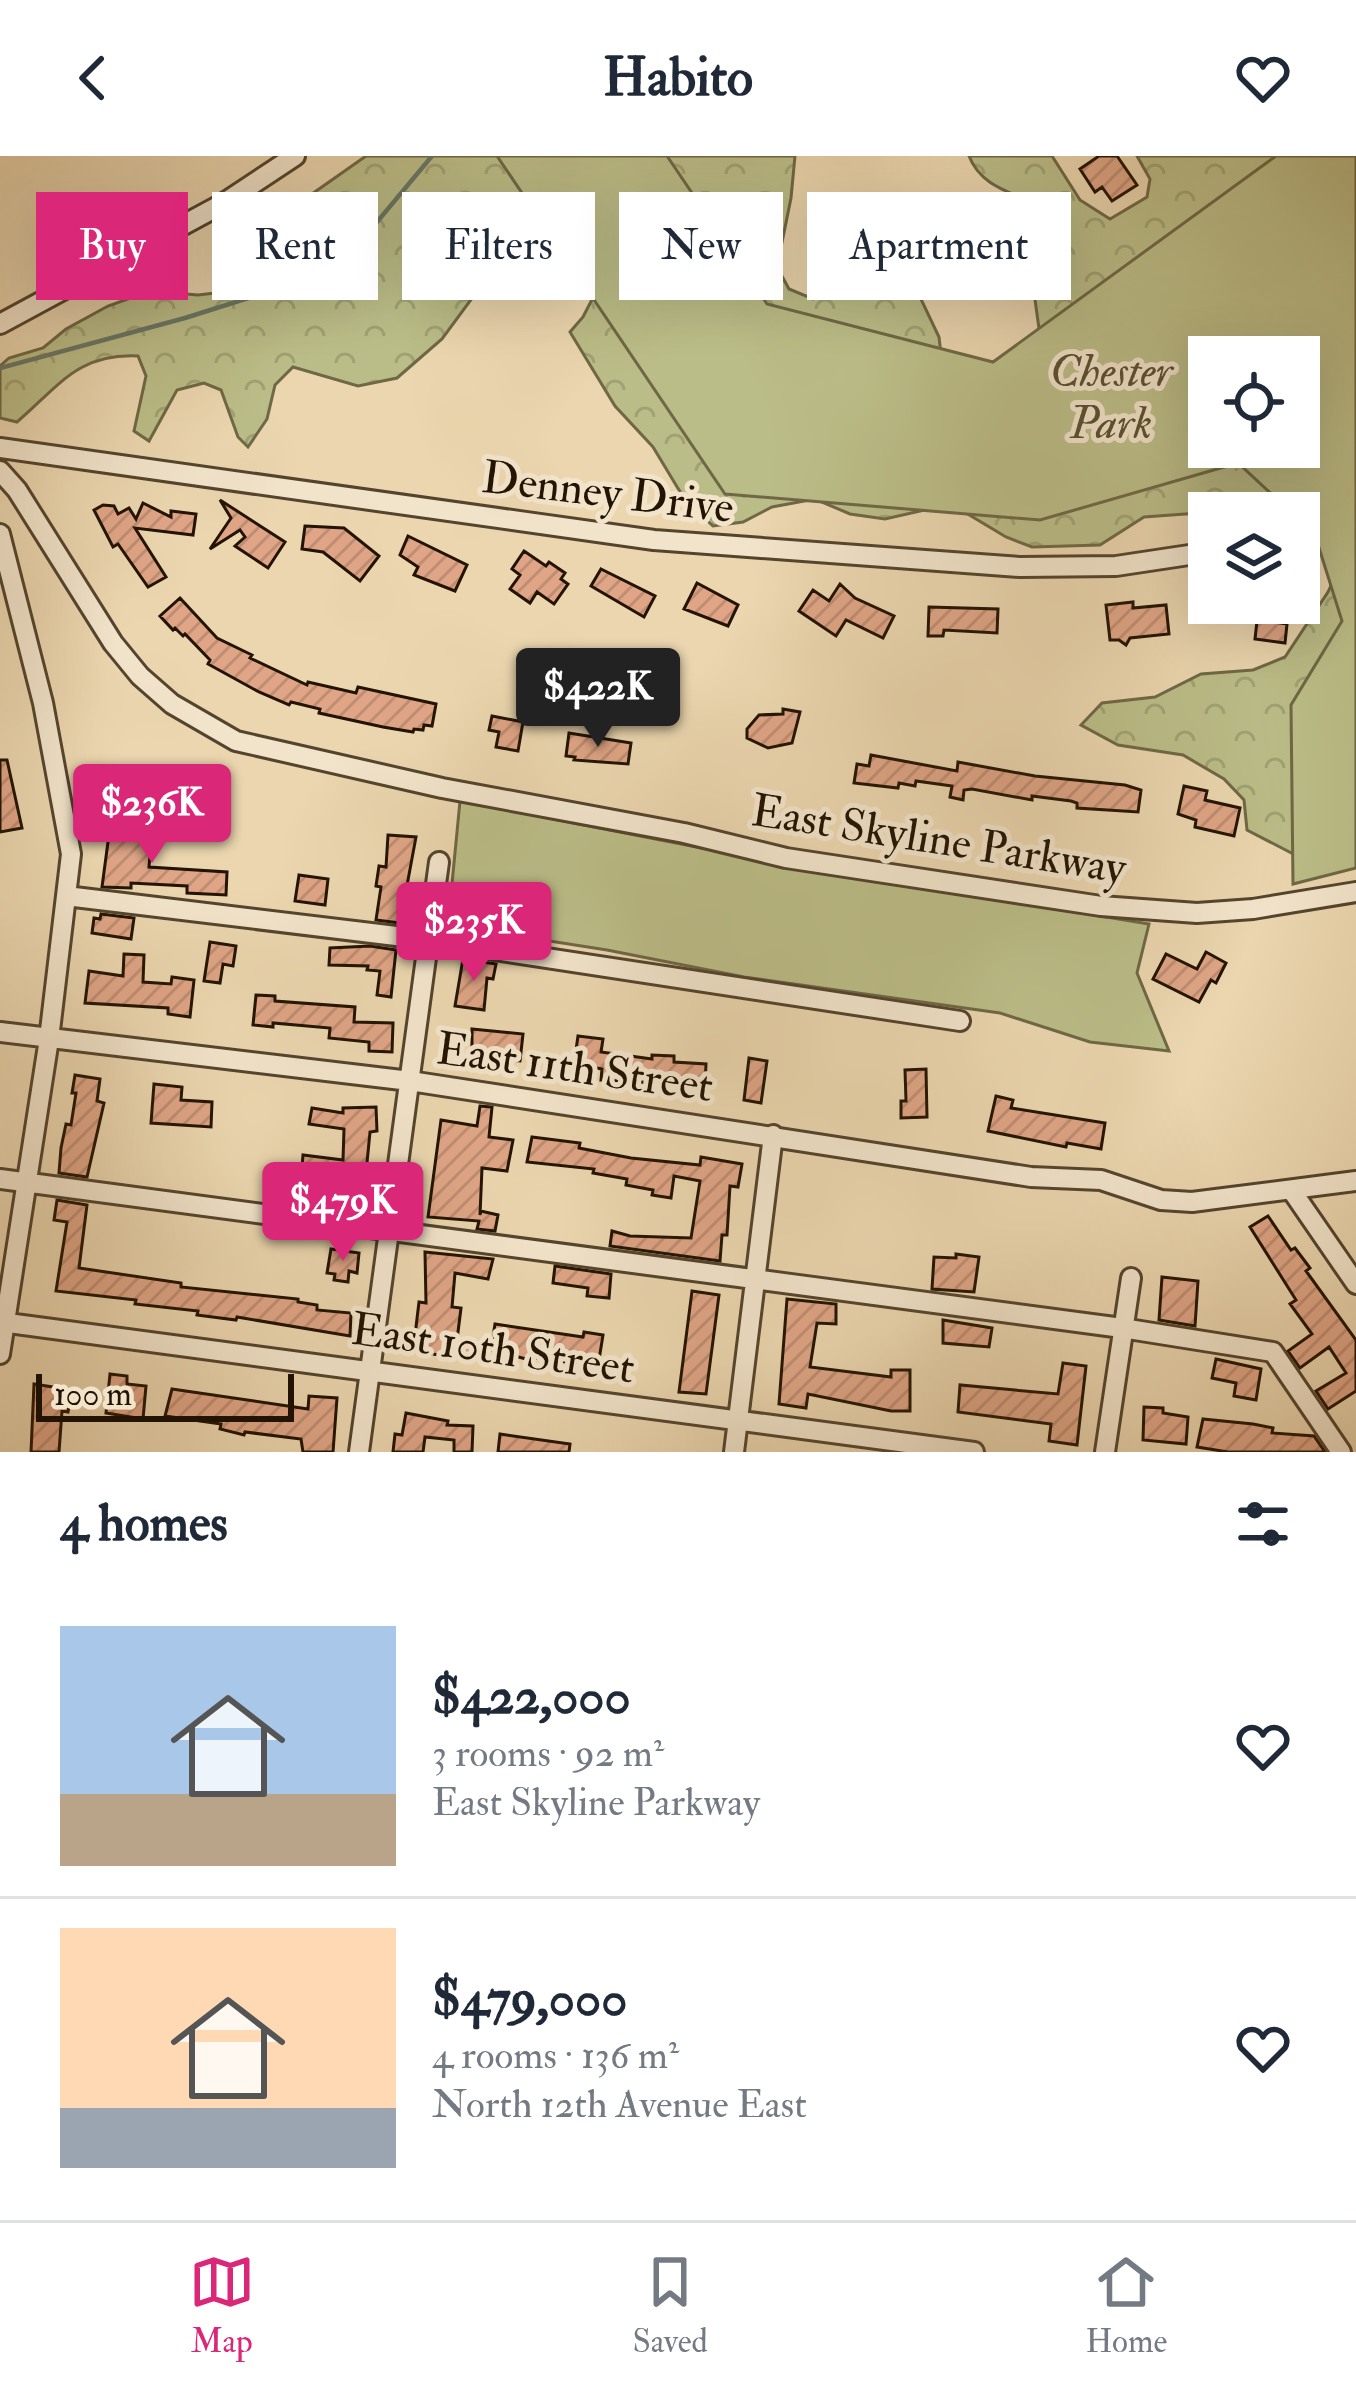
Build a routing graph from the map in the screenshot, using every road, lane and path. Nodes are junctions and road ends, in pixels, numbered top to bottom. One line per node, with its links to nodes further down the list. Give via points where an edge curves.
1 (296, 156): 2 (street)
2 (0, 324)
3 (0, 448): 6 (street, Denney Drive, via 654,540 1020,567)
4 (0, 471): 8 (street, East Skyline Parkway, via 140,676 236,741 786,858 1101,906 1197,913)
5 (0, 534): 9 (street, via 71,854)
6 (1188, 555)
7 (439, 862): 10 (street)
8 (1356, 892)
9 (66, 896): 10 (street); 13 (street)
10 (429, 940): 11 (street); 14 (street)
11 (959, 1021)
12 (0, 1032): 13 (street, East 11th Street)
13 (49, 1039): 14 (street, East 11th Street); 18 (street)
14 (410, 1081): 15 (street, East 11th Street); 20 (street)
15 (772, 1135): 19 (street, East 11th Street, via 1031,1177 1101,1180 1162,1201); 22 (street)
16 (0, 1179): 18 (street)
17 (1356, 1181): 19 (street, East 11th Street)
18 (24, 1182): 20 (street); 24 (street)
19 (1292, 1191): 23 (street)
20 (391, 1230): 22 (street); 27 (street)
21 (1131, 1278): 25 (street)
22 (756, 1281): 25 (street); 28 (street)
23 (1356, 1284)
24 (2, 1322): 26 (street); 27 (street, East 10th Street)
25 (1122, 1328): 32 (street); 33 (street, via 1273,1352)
26 (0, 1354)
27 (371, 1369): 28 (street, East 10th Street); 29 (street)
28 (738, 1421): 30 (street); 31 (street, East 10th Street)
29 (359, 1452)
30 (734, 1452)
31 (974, 1452)
32 (1105, 1452)
33 (1341, 1452)

